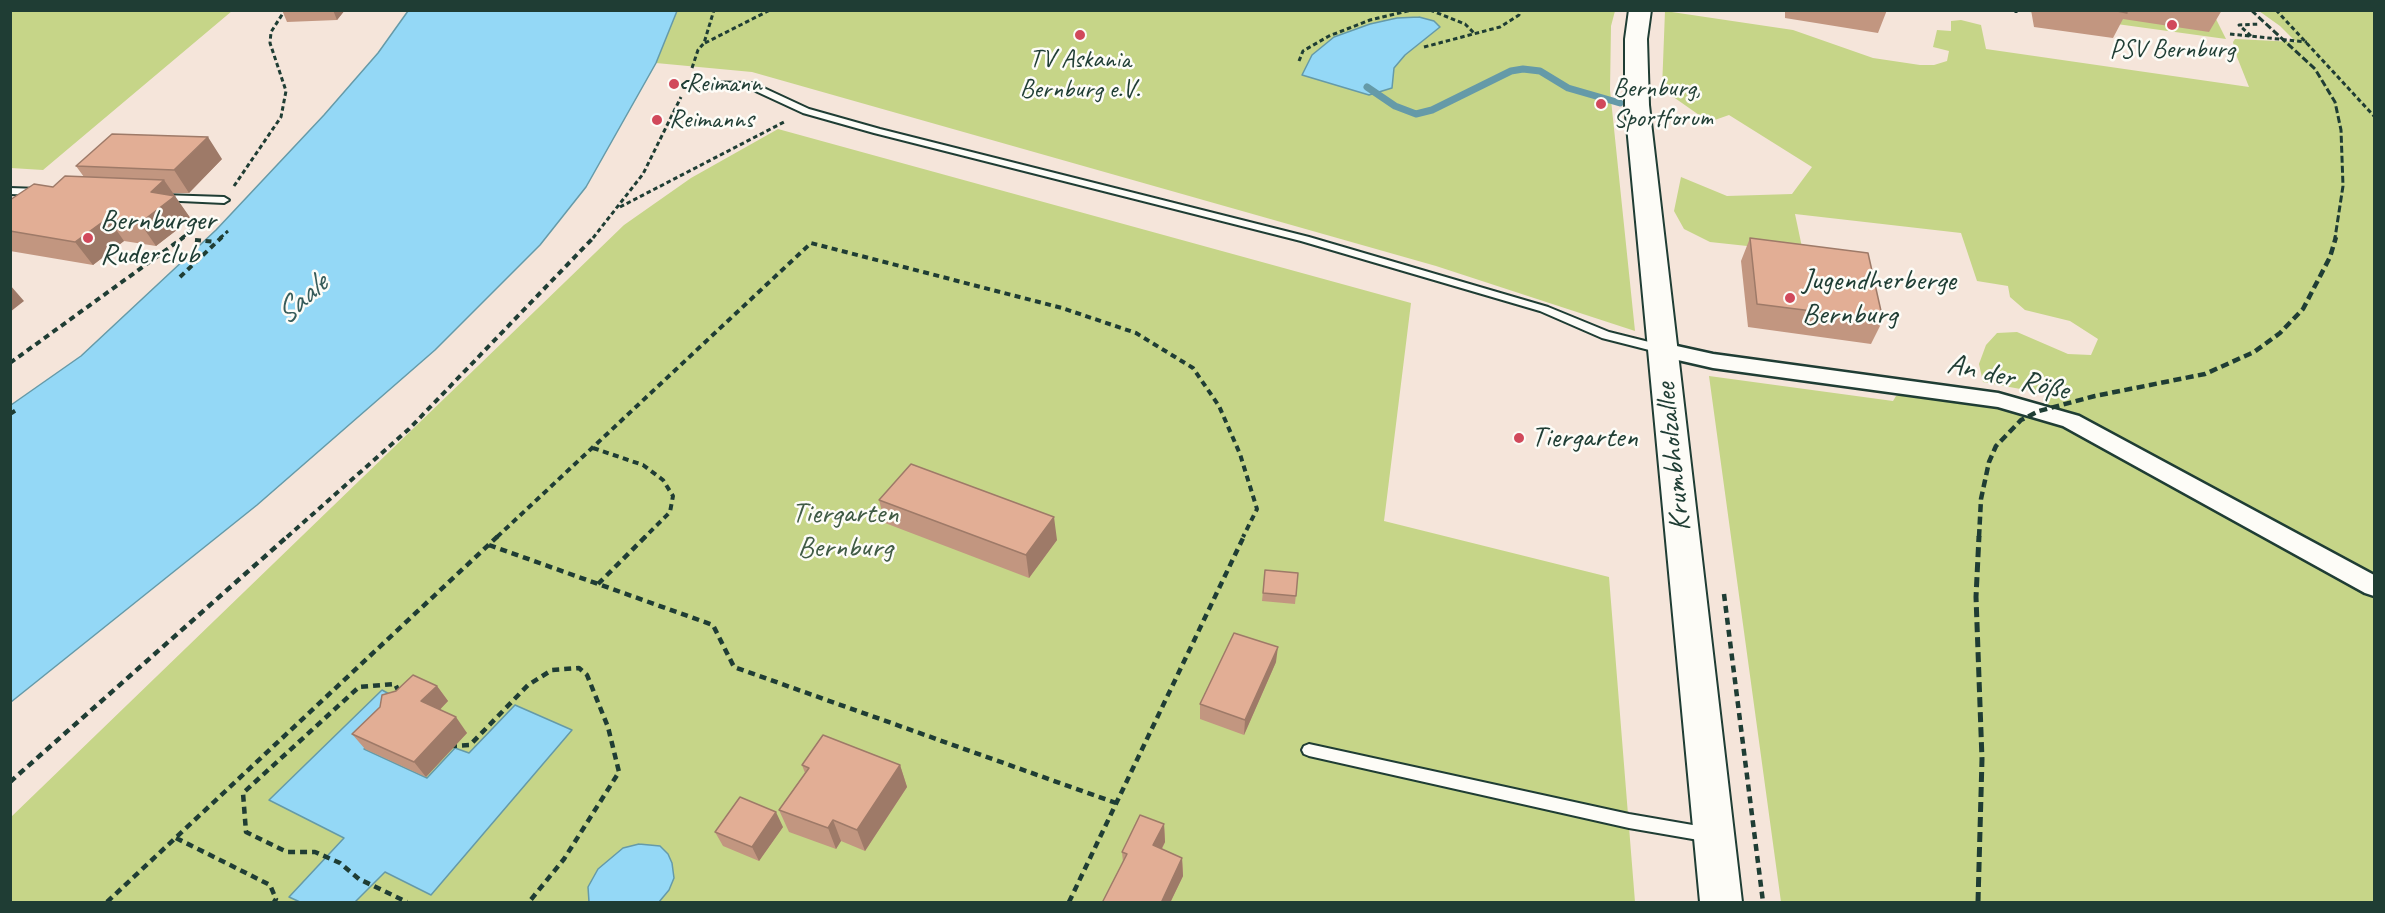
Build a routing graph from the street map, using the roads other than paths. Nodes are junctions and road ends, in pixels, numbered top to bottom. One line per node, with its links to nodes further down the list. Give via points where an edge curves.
1 (1640, 10): 7 (street, Krumbholzallee, via 1636,41 1637,105)
2 (687, 85): 7 (lane, via 750,85 806,111 1316,242 1544,309 1606,335)
3 (10, 191): 4 (lane)
4 (49, 193)
5 (155, 197): 6 (lane)
6 (224, 200)
7 (1663, 350): 8 (street, An der Röße, via 1713,361 1998,400 2071,421); 10 (street, Krumbholzallee)
8 (2374, 586)
9 (1309, 750): 10 (lane)
10 (1714, 836): 11 (street, Krumbholzallee)
11 (1721, 903)

